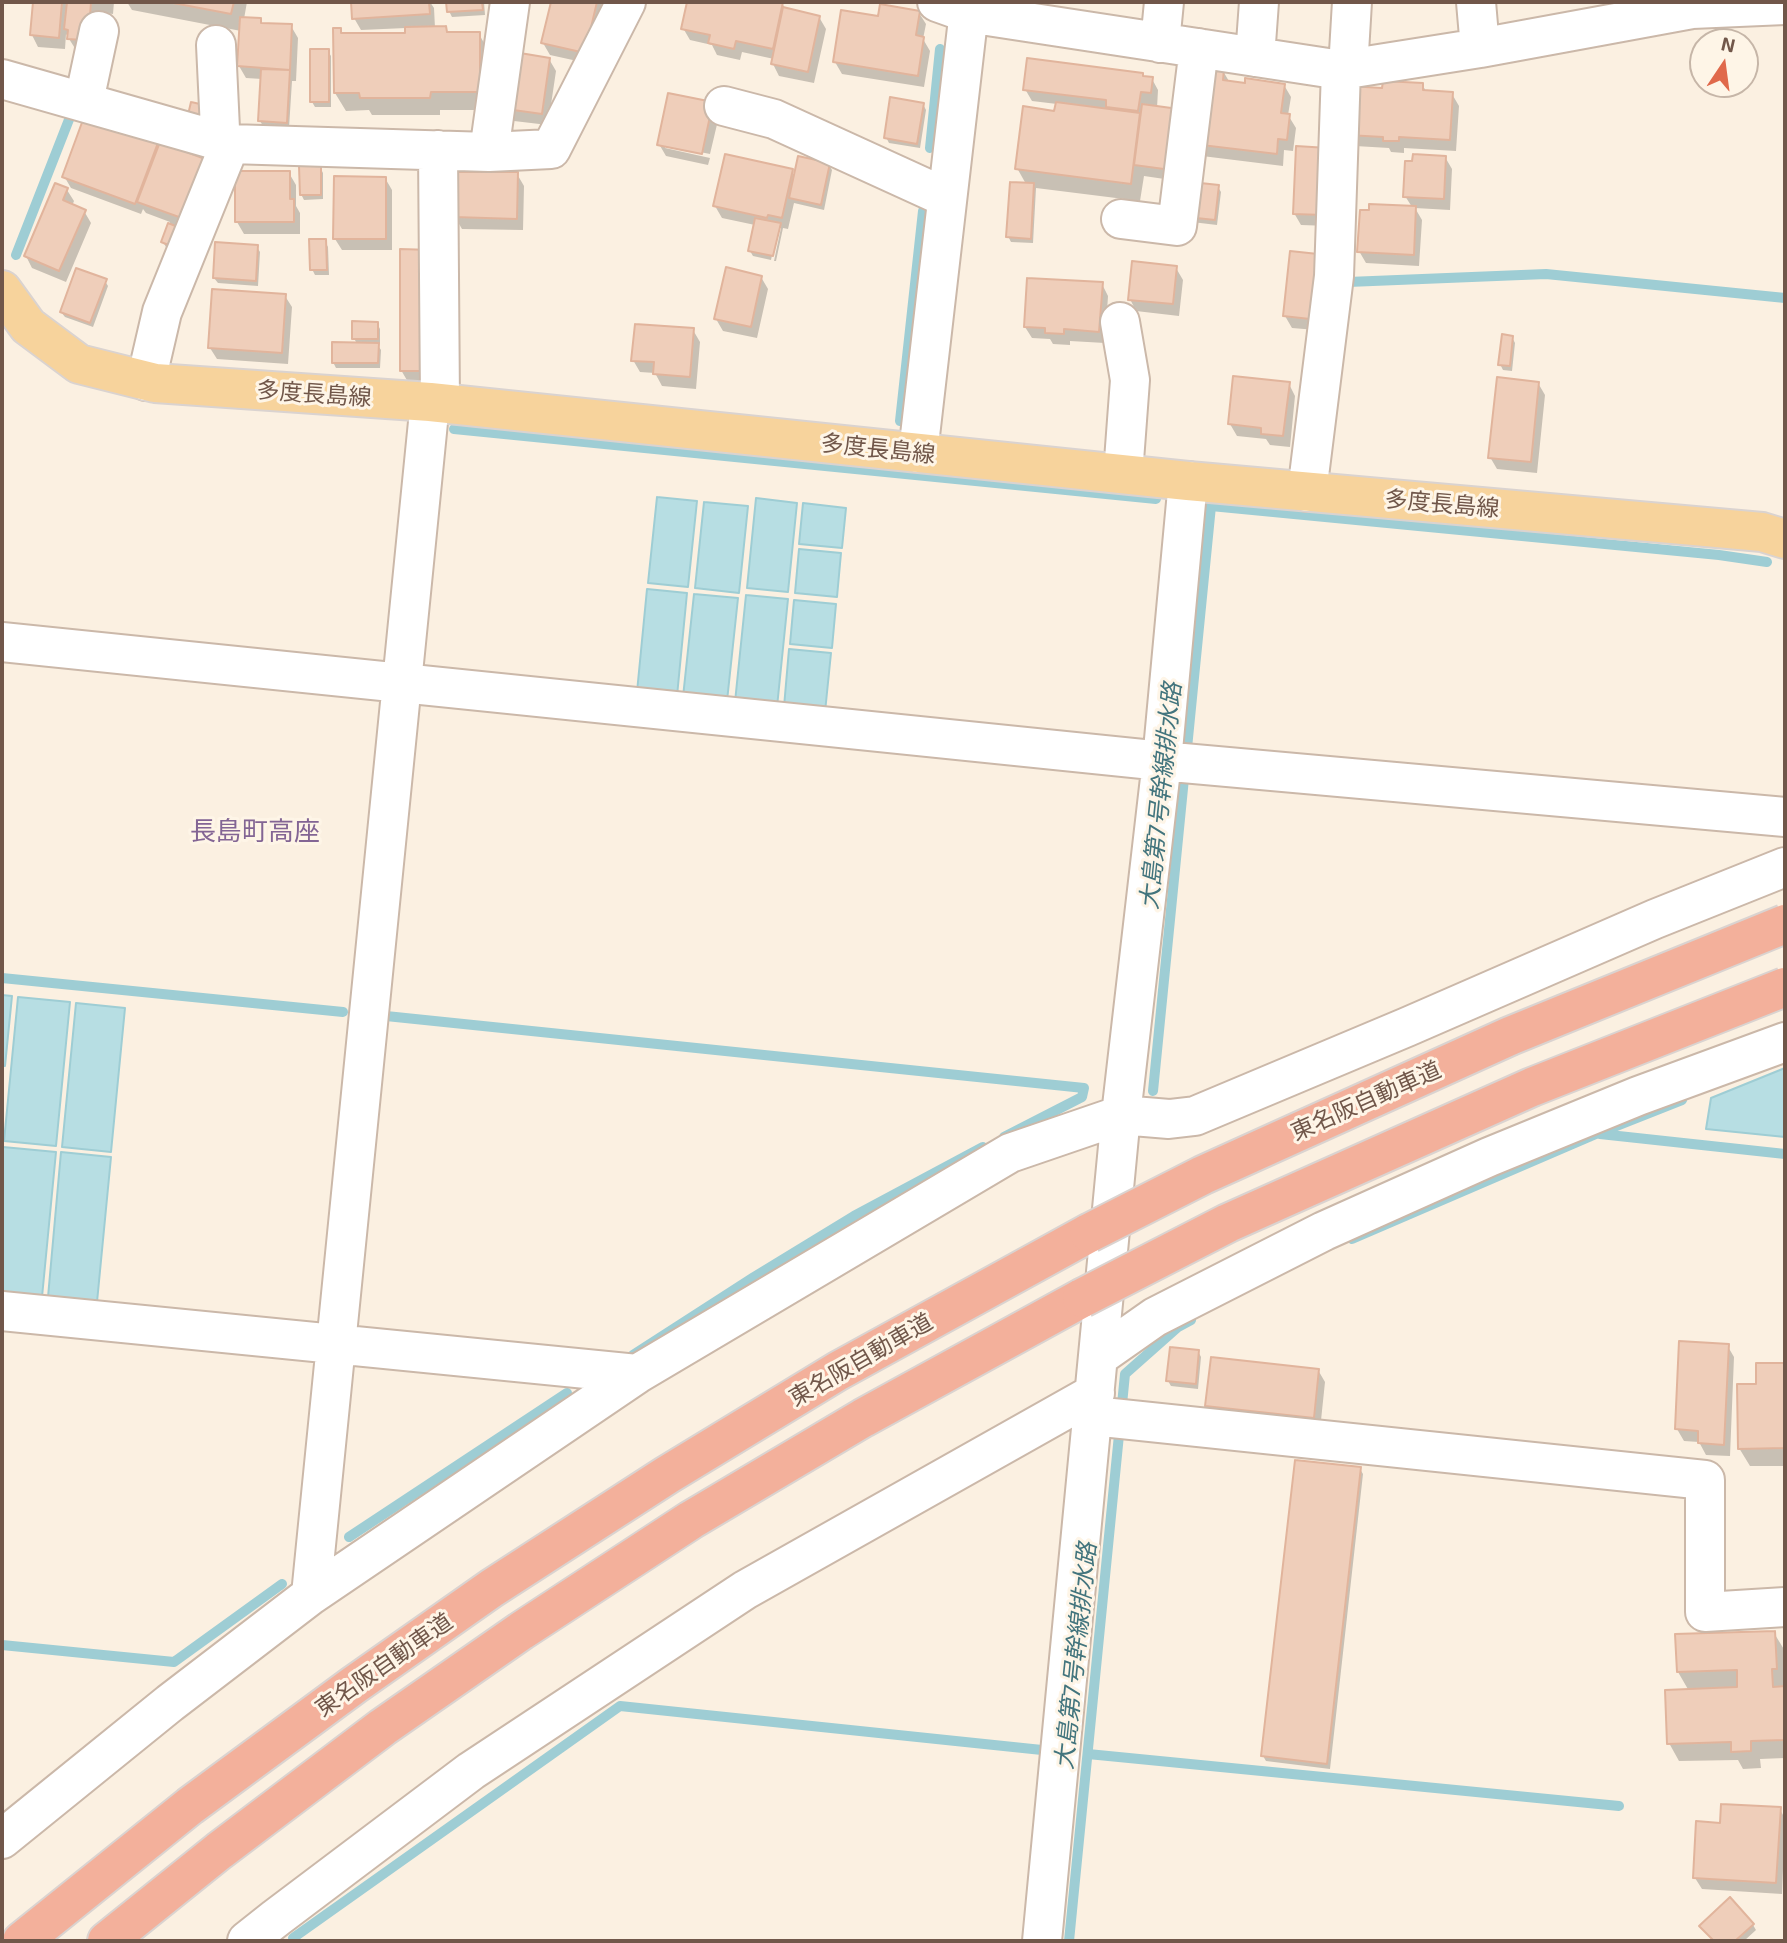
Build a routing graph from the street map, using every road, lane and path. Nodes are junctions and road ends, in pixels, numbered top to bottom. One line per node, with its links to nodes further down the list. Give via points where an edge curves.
1 (510, 2): 23 (street)
2 (626, 2): 23 (street, via 551,149)
3 (1164, 2): 12 (street)
4 (1259, 2): 16 (street)
5 (1352, 2): 17 (street)
6 (1476, 2): 15 (street)
7 (1784, 4): 9 (street)
8 (958, 5): 12 (street); 24 (street)
9 (1691, 5): 10 (street)
10 (1590, 15): 15 (street)
11 (99, 30): 19 (street)
12 (1160, 43): 14 (street)
13 (216, 45): 21 (street)
14 (1199, 48): 16 (street); 25 (street, via 1177,226)
15 (1480, 48): 17 (street)
16 (1255, 57): 17 (street)
17 (1345, 70): 33 (street, via 1334,276)
18 (2, 79): 19 (street)
19 (84, 101): 21 (street)
20 (724, 106): 24 (street, via 775,119)
21 (224, 142): 22 (street); 28 (street, via 162,312)
22 (438, 150): 23 (street); 29 (street)
23 (489, 152)
24 (947, 198): 30 (street)
25 (1121, 219)
26 (2, 293): 28 (main road, 多度長島線, via 28,326 79,364)
27 (1120, 322): 31 (street, via 1130,380)
28 (146, 381): 29 (main road, 多度長島線)
29 (435, 402): 30 (main road, 多度長島線); 36 (street)
30 (918, 453): 31 (main road, 多度長島線)
31 (1123, 474): 32 (main road, 多度長島線)
32 (1188, 481): 33 (main road, 多度長島線); 37 (street)
33 (1307, 492): 34 (main road, 多度長島線, via 1762,532)
34 (1785, 539)
35 (2, 642): 36 (street)
36 (401, 684): 37 (street); 45 (street)
37 (1178, 762): 38 (street); 43 (street)
38 (1785, 817)
39 (1785, 867): 43 (street, via 1195,1116)
40 (1785, 924): 52 (highway, 東名阪自動車道, bridge, via 1497,1042 1203,1175 838,1371 492,1588 190,1806)
41 (1785, 987): 53 (highway, bridge, via 1532,1087 1228,1223 863,1418 691,1520 521,1631 383,1727)
42 (1785, 1042): 47 (street, via 1489,1157 1324,1231 1154,1317)
43 (1121, 1115): 46 (street, via 1010,1153); 47 (street)
44 (2, 1311): 45 (street)
45 (336, 1344): 46 (street); 48 (street)
46 (637, 1374): 48 (street)
47 (1106, 1401): 49 (street, via 1704,1480 1705,1612); 51 (street, via 745,1590 471,1771); 54 (street)
48 (311, 1595): 50 (street)
49 (1785, 1607)
50 (2, 1839)
51 (266, 1933)
52 (22, 1941)
53 (107, 1941)
54 (1042, 1941)

